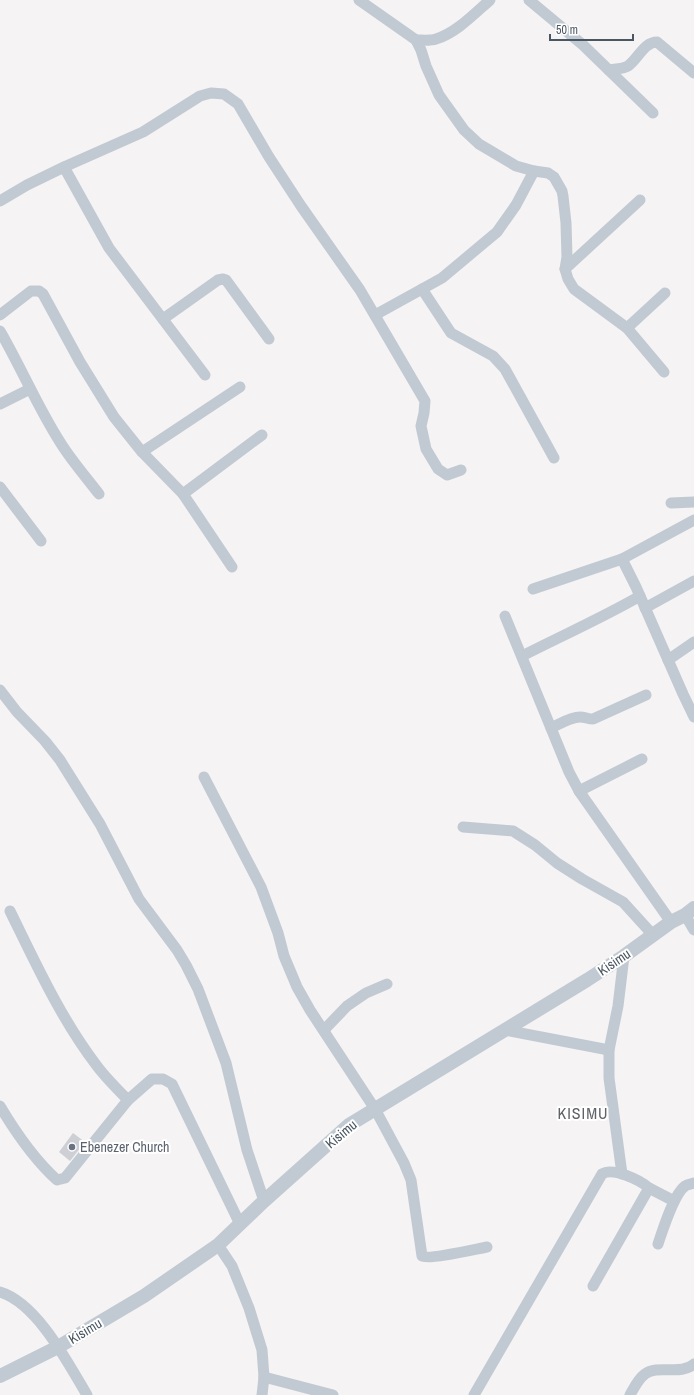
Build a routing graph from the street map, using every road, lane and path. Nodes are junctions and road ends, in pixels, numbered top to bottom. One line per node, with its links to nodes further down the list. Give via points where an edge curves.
1 (358, 0): 4 (street)
2 (490, 0): 4 (street, via 449,32 436,39)
3 (529, 0): 5 (street, via 583,44)
4 (416, 40): 9 (street, via 439,95 464,130 479,144 516,166)
5 (609, 70): 6 (street, via 629,65 648,45 657,42); 7 (street)
6 (694, 73)
7 (653, 113)
8 (64, 167): 11 (street); 16 (street, via 143,132 200,96 211,93 224,94 238,104 269,157); 17 (street, via 109,248)
9 (534, 171): 12 (street, via 548,173 562,191 566,223); 13 (street, via 516,205 497,232 442,278)
10 (640, 200): 12 (street)
11 (0, 201)
12 (565, 269): 18 (street, via 574,289)
13 (422, 289): 16 (street); 28 (street, via 451,333 493,356 505,370)
14 (665, 293): 18 (street)
15 (0, 315): 27 (street, via 31,291 43,294 87,375 114,417)
16 (375, 315): 29 (street, via 425,401 421,426 426,449 438,469 447,475)
17 (163, 319): 20 (street, via 223,279); 22 (street)
18 (627, 328): 21 (street)
19 (0, 331): 24 (street)
20 (268, 339)
21 (664, 372)
22 (205, 375)
23 (240, 387): 27 (street)
24 (30, 389): 25 (street); 31 (street, via 60,443)
25 (0, 404)
26 (262, 435): 32 (street)
27 (142, 452): 32 (street)
28 (554, 458)
29 (461, 470)
30 (0, 487): 36 (street)
31 (99, 494)
32 (183, 494): 38 (street)
33 (694, 502): 34 (street)
34 (671, 503)
35 (694, 520): 37 (street)
36 (41, 541)
37 (622, 559): 40 (street); 41 (street)
38 (232, 567)
39 (694, 581): 42 (street)
40 (533, 589)
41 (640, 596): 42 (street); 45 (street)
42 (645, 608): 46 (street)
43 (505, 616): 45 (street)
44 (694, 642): 46 (street)
45 (522, 656): 50 (street)
46 (668, 660): 49 (street)
47 (0, 690): 71 (street, via 60,760 100,824 139,899 186,965 226,1063 247,1150)
48 (646, 695): 50 (street, via 593,719 580,717)
49 (693, 713)
50 (551, 728): 53 (street, via 569,772)
51 (642, 759): 53 (street)
52 (204, 777): 62 (street, via 261,887 291,973 310,1010)
53 (580, 791): 57 (street)
54 (463, 826): 59 (street, via 513,831 557,863 623,902)
55 (10, 911): 65 (street, via 78,1039 98,1067)
56 (690, 911): 57 (street, Kisimu); 58 (street)
57 (671, 922): 59 (street, Kisimu)
58 (694, 930)
59 (653, 935): 60 (street, Kisimu)
60 (624, 956): 63 (street, Kisimu); 64 (street)
61 (387, 984): 62 (street, via 347,1006)
62 (324, 1030): 67 (street)
63 (505, 1030): 64 (street); 67 (street, Kisimu)
64 (609, 1050): 68 (street, via 609,1078)
65 (128, 1100): 66 (street, via 65,1178 60,1180 44,1168); 73 (street, via 152,1079 163,1079 172,1084)
66 (0, 1106)
67 (376, 1108): 71 (street, Kisimu, via 349,1125); 76 (street, via 411,1180 423,1257)
68 (622, 1174): 70 (street); 86 (street, via 602,1174)
69 (694, 1183): 72 (street, via 686,1184)
70 (649, 1188): 72 (street); 77 (street)
71 (264, 1201): 73 (street, Kisimu)
72 (674, 1201): 74 (street)
73 (240, 1224): 75 (street, Kisimu)
74 (658, 1244)
75 (218, 1245): 79 (street, Kisimu, via 144,1296); 82 (street, via 232,1266 249,1308 262,1350)
76 (487, 1247)
77 (593, 1286)
78 (0, 1292): 79 (street, via 19,1302 38,1320)
79 (58, 1347): 81 (street, Kisimu); 83 (street)
80 (694, 1364): 87 (street, via 686,1368 652,1370 645,1374)
81 (0, 1376)
82 (264, 1377): 84 (street); 85 (street)
83 (87, 1395)
84 (262, 1395)
85 (333, 1395)
86 (474, 1395)
87 (630, 1395)

